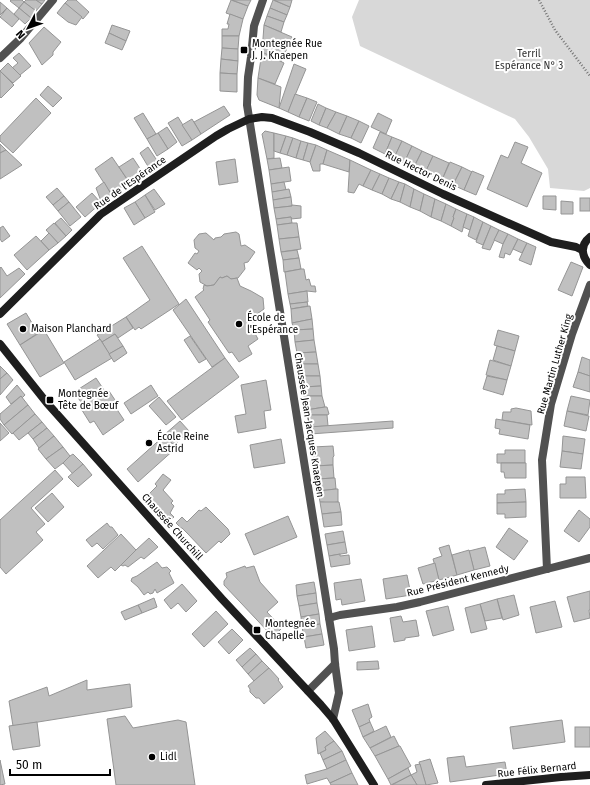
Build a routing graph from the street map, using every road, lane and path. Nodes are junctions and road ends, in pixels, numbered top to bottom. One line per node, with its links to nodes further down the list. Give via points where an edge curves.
1 (52, 0): 4 (street, via 21,38)
2 (263, 0): 6 (street, Chaussée Jean-Jacques Knaepen, via 254,26 248,77)
3 (539, 0): 5 (path, via 555,30)
4 (0, 58)
5 (590, 76)
6 (249, 119): 8 (street, Rue Hector Denis, via 272,118 310,132 551,242); 11 (street, Rue de l'Espérance, via 228,128 101,214); 15 (street, Chaussée Jean-Jacques Knaepen)
7 (590, 237): 8 (street)
8 (582, 250): 9 (street)
9 (590, 265)
10 (590, 285): 14 (street, Rue Martin Luther King, via 551,404 543,453)
11 (0, 314)
12 (0, 344): 17 (street, Chaussée Churchill, via 47,403)
13 (590, 558): 14 (street, Rue Président Kennedy)
14 (547, 569): 15 (street, Rue Président Kennedy, via 420,602)
15 (329, 618): 16 (street, Chaussée Jean-Jacques Knaepen)
16 (334, 664): 17 (street); 18 (street, Chaussée Jean-Jacques Knaepen, via 339,693)
17 (308, 691): 18 (street, Chaussée Churchill)
18 (333, 719): 20 (street, Chaussée Churchill)
19 (590, 775): 21 (street, Rue Félix Bernard)
20 (374, 785)
21 (486, 785)

